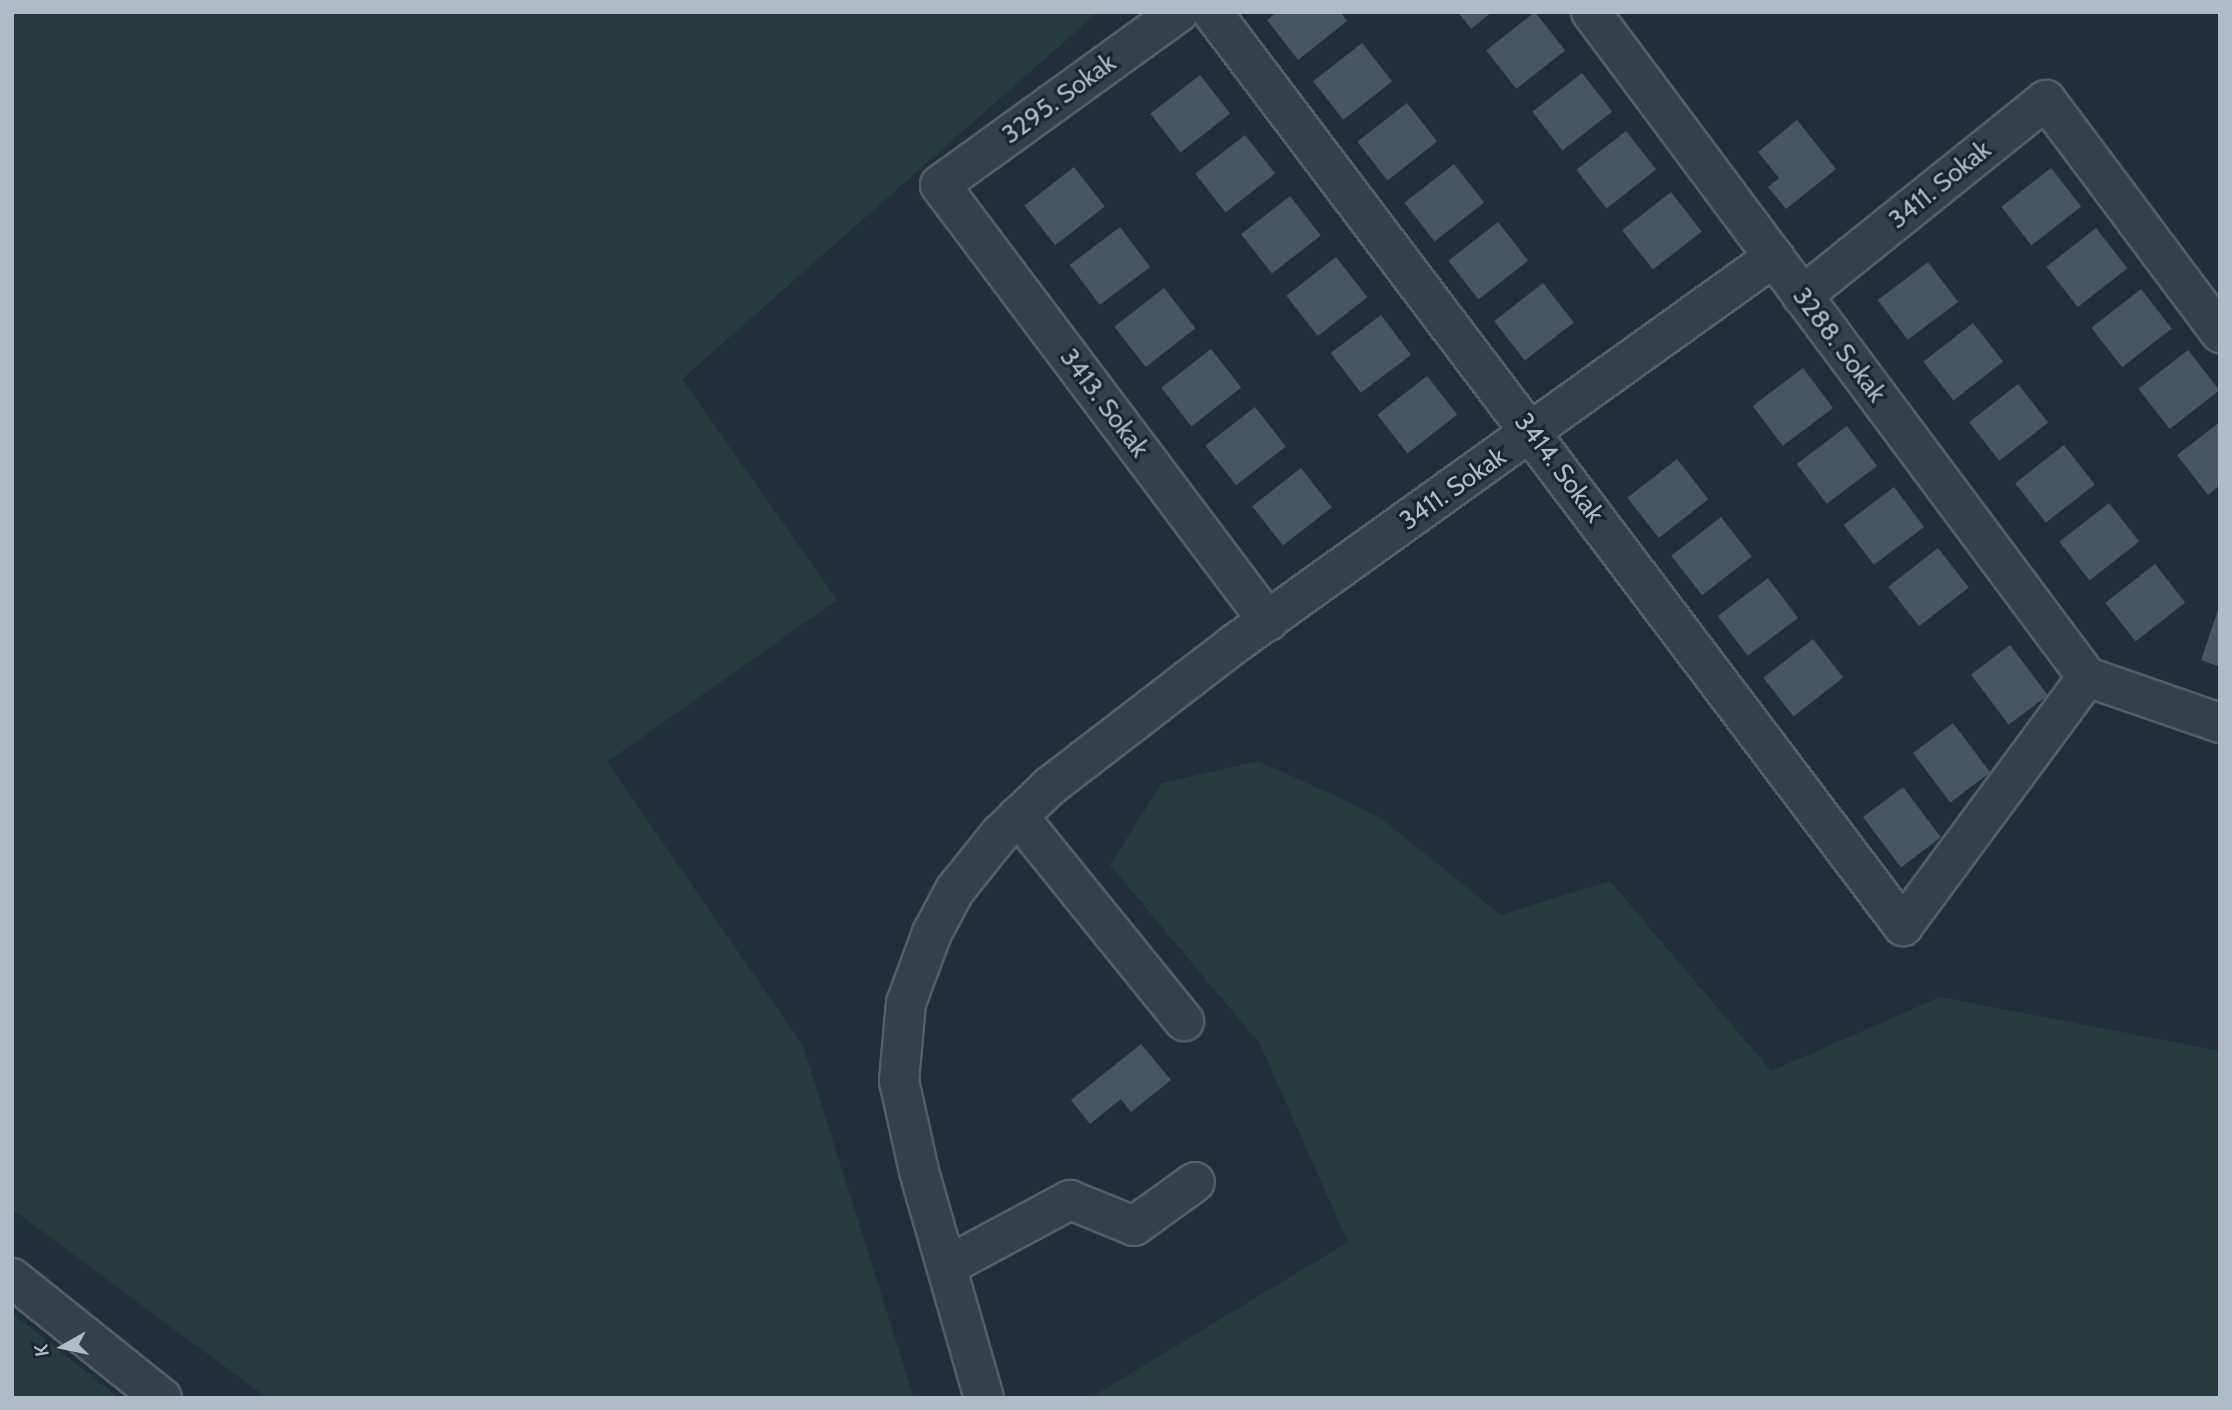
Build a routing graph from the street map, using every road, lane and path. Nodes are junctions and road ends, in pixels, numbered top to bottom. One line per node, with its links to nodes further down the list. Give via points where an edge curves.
1 (1179, 12): 4 (street, 3295. Sokak)
2 (1212, 12): 8 (street, 3414. Sokak)
3 (1591, 12): 5 (street, 3288. Sokak)
4 (940, 185): 9 (street, 3413. Sokak)
5 (1774, 257): 6 (street, 3288. Sokak); 8 (street, 3411. Sokak)
6 (1802, 296): 7 (street, 3411. Sokak, via 2046,100); 10 (street, 3288. Sokak)
7 (2220, 333)
8 (1532, 433): 9 (street, 3411. Sokak); 10 (street, 3414. Sokak, via 1903,926)
9 (1268, 621): 12 (street, 3411. Sokak, via 1050,786)
10 (2087, 677): 11 (street)
11 (2220, 723)
12 (1018, 816): 13 (street); 15 (street, 3411. Sokak, via 955,890 932,933 906,1003 899,1081)
13 (1184, 1021)
14 (1195, 1182): 15 (street, via 1134,1226 1070,1200)
15 (947, 1266): 18 (street, 3411. Sokak)
16 (12, 1278): 17 (street)
17 (162, 1398)
18 (984, 1398)

